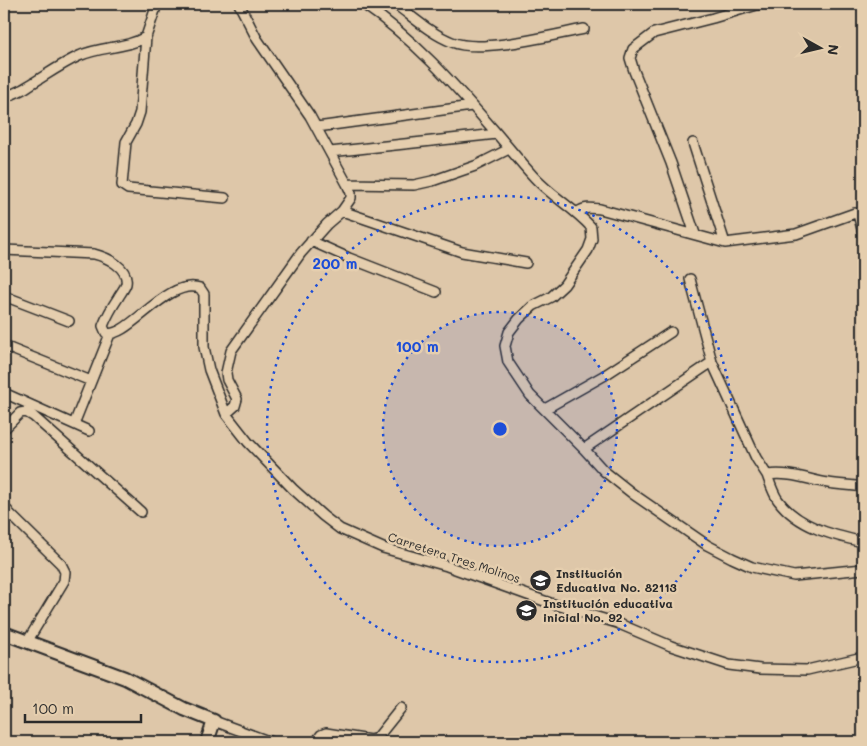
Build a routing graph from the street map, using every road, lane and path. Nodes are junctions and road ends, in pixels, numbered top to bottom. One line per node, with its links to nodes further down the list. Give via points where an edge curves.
1 (157, 4): 7 (street)
2 (239, 4): 10 (street, via 256,39)
3 (363, 4): 9 (street, via 396,28)
4 (395, 4): 6 (street, via 445,39 468,46 534,39)
5 (760, 4): 20 (street, via 654,34 633,49 630,58)
6 (584, 29)
7 (146, 37): 8 (street, via 78,56); 16 (street, via 140,112 126,142 122,185 128,189)
8 (4, 98)
9 (472, 106): 10 (street); 11 (street)
10 (317, 127): 14 (street)
11 (497, 134): 13 (street); 14 (street)
12 (693, 143): 22 (street)
13 (509, 149): 15 (street, via 475,166 414,185); 18 (street, via 538,181)
14 (330, 152): 15 (street)
15 (347, 184): 17 (street, via 351,198)
16 (225, 198)
17 (342, 211): 21 (street); 24 (street, via 462,252)
18 (578, 212): 20 (street, via 591,208); 35 (street, via 592,226 588,250 564,285 519,319 509,332 505,346 508,362 519,381)
19 (863, 233): 22 (street, via 855,213 796,234)
20 (695, 234): 22 (street)
21 (311, 240): 26 (street); 36 (street, via 231,351 227,380 238,399)
22 (725, 243)
23 (4, 250): 30 (street, via 94,254 120,267 126,284 103,326)
24 (526, 263)
25 (690, 279): 32 (street)
26 (436, 292)
27 (4, 296): 28 (street)
28 (69, 321)
29 (671, 332): 35 (street, via 605,375)
30 (110, 334): 33 (street); 36 (street, Carretera Tres Molinos, via 166,296 184,287 200,288 204,294 204,347)
31 (4, 346): 33 (street)
32 (712, 362): 40 (street); 41 (street)
33 (91, 381): 37 (street)
34 (4, 393): 37 (street)
35 (544, 409): 40 (street)
36 (226, 414): 50 (street, Carretera Tres Molinos, via 248,442 323,516 340,529 384,548 617,623 671,646 729,665 807,670)
37 (74, 424): 39 (street)
38 (4, 430): 44 (street, via 20,412 33,416)
39 (89, 431)
40 (584, 449): 47 (street, via 604,471 633,494 707,545 752,567 794,576)
41 (766, 475): 42 (street, via 798,475 816,481); 46 (street, via 777,499 791,514 828,533)
42 (863, 487)
43 (6, 510): 45 (street); 49 (street, via 61,564 65,572 64,581)
44 (141, 512)
45 (4, 521)
46 (863, 542)
47 (863, 569)
48 (4, 633): 49 (street)
49 (27, 642): 52 (street, via 125,678)
50 (863, 658)
51 (400, 708): 55 (street, via 377,738 370,740 326,733)
52 (214, 721): 53 (street); 54 (street)
53 (207, 742)
54 (272, 742)
55 (316, 742)

